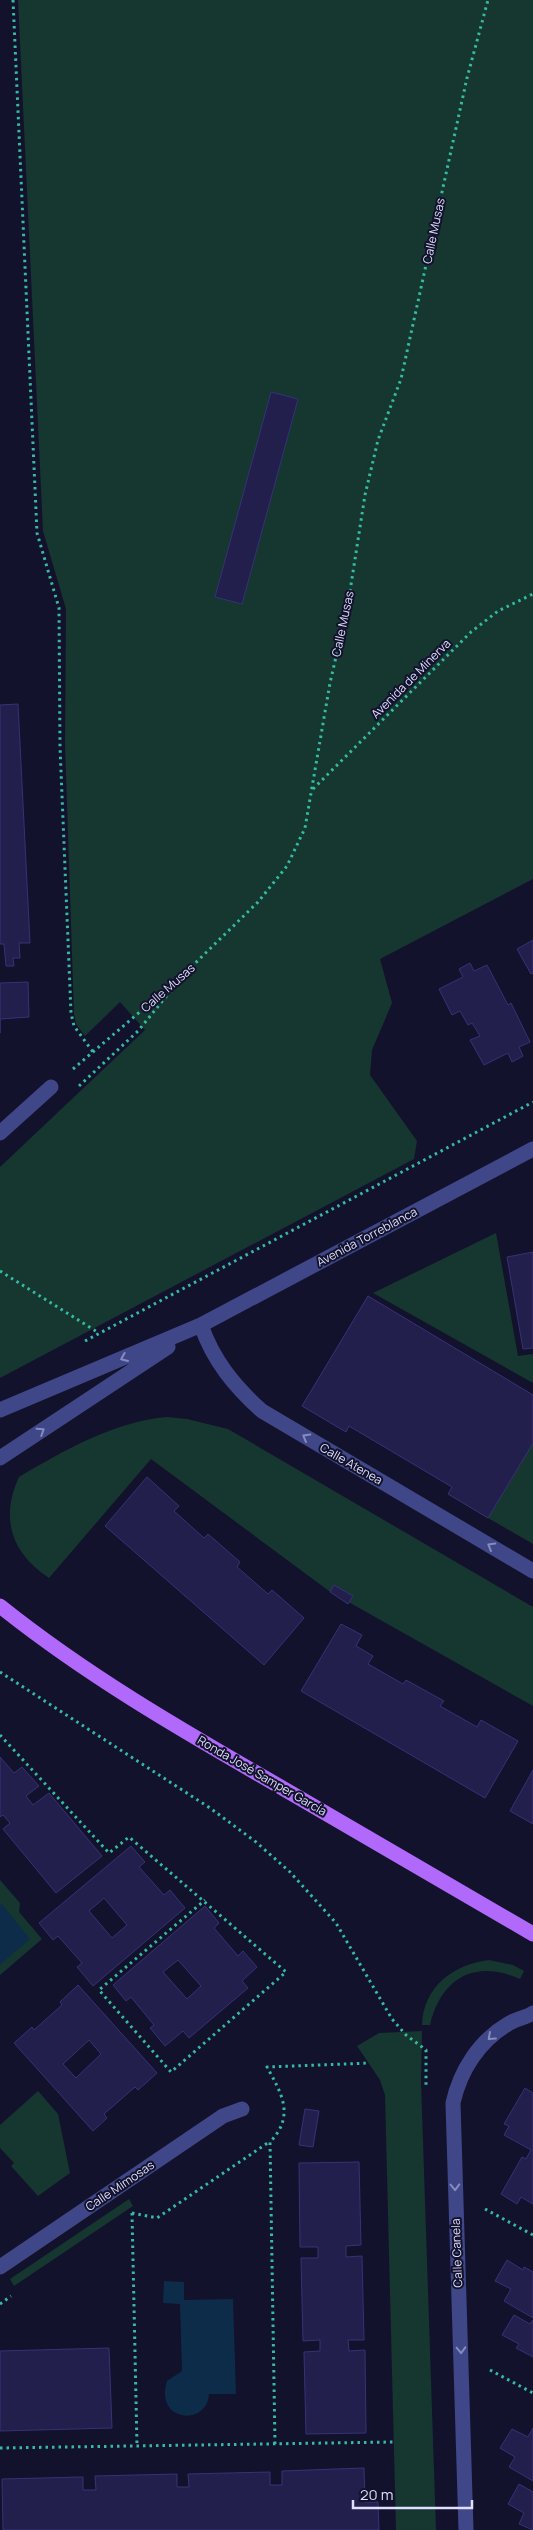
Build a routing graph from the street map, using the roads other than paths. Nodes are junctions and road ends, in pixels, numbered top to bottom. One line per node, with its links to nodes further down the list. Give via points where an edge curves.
1 (51, 1087): 2 (street)
2 (0, 1133)
3 (533, 1149): 4 (street, Avenida Torreblanca)
4 (201, 1325): 5 (street, Avenida Torreblanca, one-way to 5); 6 (street, Avenida Torreblanca, one-way to 4); 7 (street, Calle Atenea, one-way to 4, via 262,1411 225,1373 209,1349)
5 (0, 1410)
6 (0, 1458)
7 (533, 1571)
8 (0, 1606): 9 (main road, Ronda José Samper García, via 50,1646 112,1687)
9 (533, 1934)
10 (533, 2014): 13 (street, Calle Canela, one-way to 13, via 508,2023 476,2052 458,2081 453,2102)
11 (242, 2109): 12 (street, Calle Mimosas, via 224,2116)
12 (0, 2267)
13 (466, 2530)

